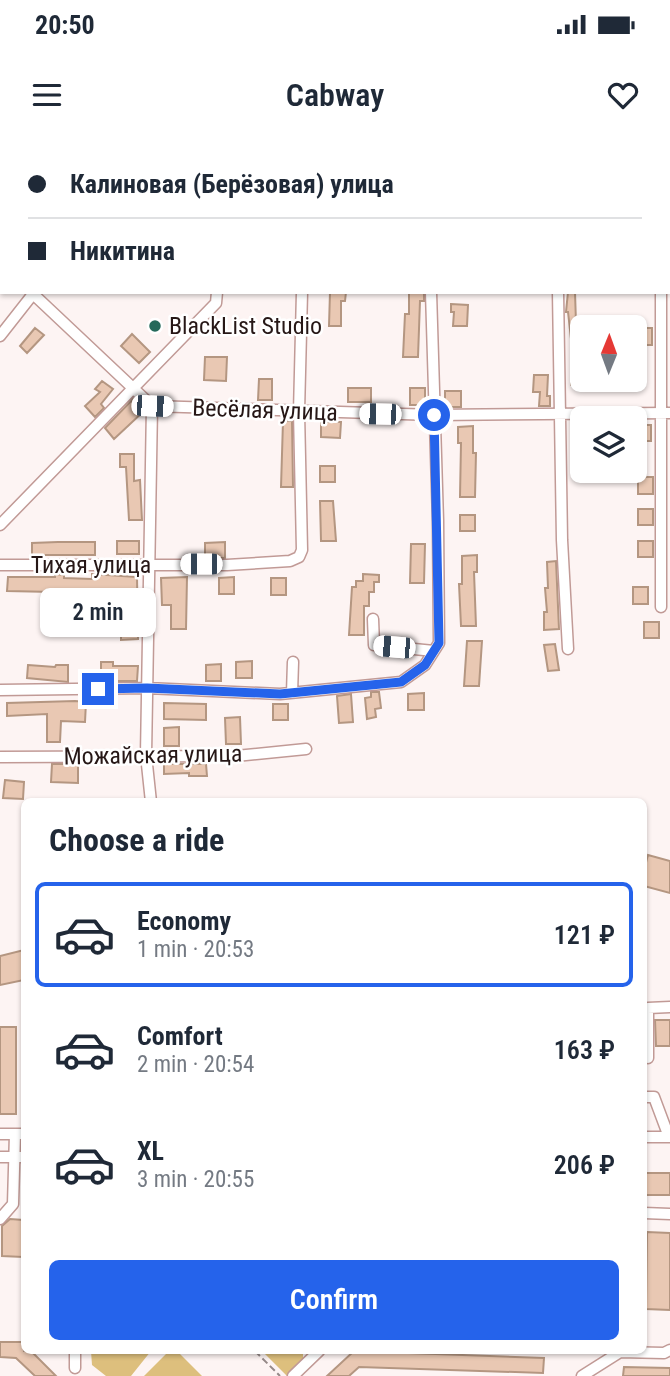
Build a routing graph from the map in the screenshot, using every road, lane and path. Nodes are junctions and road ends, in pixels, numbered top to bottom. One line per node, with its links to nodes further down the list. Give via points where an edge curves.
1 (31, 294): 8 (street)
2 (33, 294): 9 (street)
3 (217, 294): 9 (street, via 216,303)
4 (302, 294): 11 (street)
5 (431, 294): 14 (street)
6 (558, 294): 13 (street)
7 (661, 294): 12 (street)
8 (0, 336)
9 (134, 388): 10 (street); 15 (street)
10 (152, 406): 11 (street, Весёлая улица); 16 (street)
11 (299, 412): 14 (street, Весёлая улица); 16 (street, Тихая улица, via 299,557 227,565)
12 (666, 413): 13 (street, Весёлая улица); 18 (street)
13 (559, 414): 14 (street, Весёлая улица); 21 (street)
14 (434, 415): 20 (street)
15 (0, 525)
16 (149, 564): 17 (street, Тихая улица); 23 (street)
17 (0, 565)
18 (661, 607)
19 (373, 619): 20 (street, via 374,645)
20 (436, 647): 25 (street, via 425,665 401,682)
21 (568, 649)
22 (293, 662): 25 (street)
23 (147, 688): 24 (street); 25 (street); 27 (street)
24 (0, 690)
25 (292, 693)
26 (306, 748): 27 (street, Можайская улица, via 236,756)
27 (146, 755): 28 (street, Можайская улица); 29 (street)
28 (0, 757)
29 (151, 798)
30 (647, 1007): 31 (street)
31 (670, 1007)
32 (647, 1032): 33 (street)
33 (648, 1058)
34 (647, 1097): 38 (street, via 654,1097)
35 (0, 1134): 36 (street)
36 (20, 1134): 40 (street)
37 (647, 1137): 38 (street)
38 (670, 1138)
39 (0, 1157): 40 (street)
40 (19, 1157): 43 (street, via 13,1204)
41 (647, 1213): 42 (street)
42 (670, 1214)
43 (0, 1219)
44 (670, 1350): 45 (street)
45 (647, 1353)
46 (75, 1354): 50 (street)
47 (258, 1354): 51 (path)
48 (314, 1354): 52 (street)
49 (617, 1354): 53 (street)
50 (75, 1368)
51 (280, 1376)
52 (293, 1376)
53 (582, 1376)

